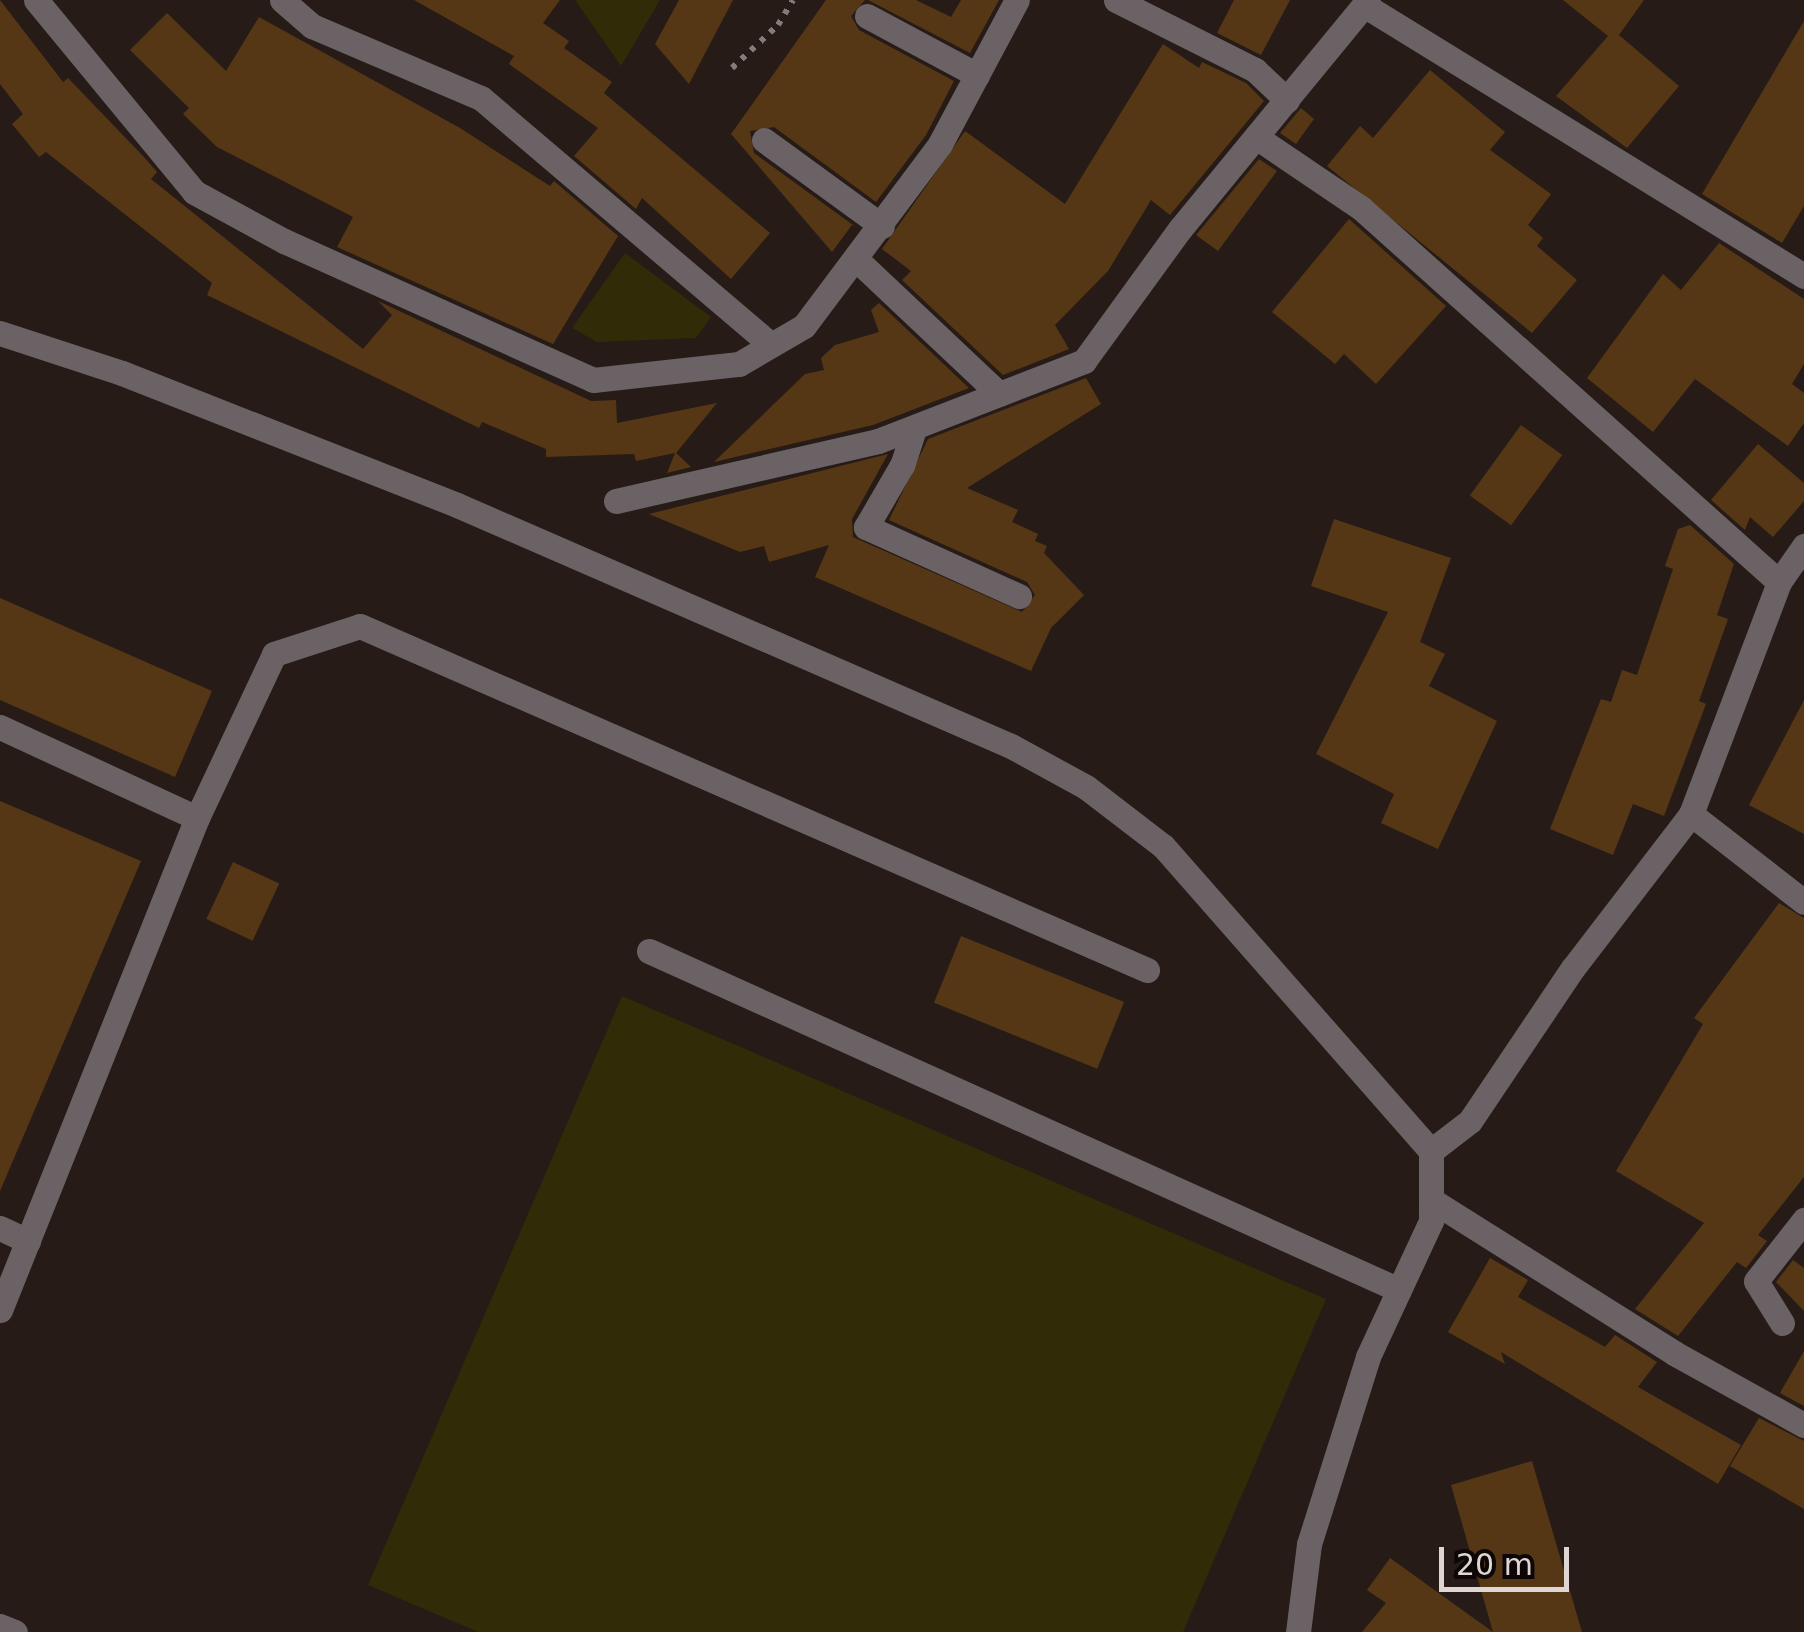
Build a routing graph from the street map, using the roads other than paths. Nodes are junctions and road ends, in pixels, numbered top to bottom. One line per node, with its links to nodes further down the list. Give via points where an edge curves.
1 (36, 0): 15 (street, via 194,192 284,241 593,380 739,364)
2 (282, 0): 15 (street, via 312,26 481,98)
3 (1017, 0): 7 (street)
4 (1116, 0): 8 (street, via 1254,70)
5 (1366, 2): 8 (street); 13 (street)
6 (867, 16): 7 (street)
7 (976, 75): 11 (street, via 940,144)
8 (1287, 100): 9 (street)
9 (1256, 137): 16 (street, via 1084,362); 20 (street, via 1360,208)
10 (764, 140): 11 (street)
11 (882, 226): 12 (street)
12 (858, 261): 15 (street, via 804,326); 16 (street)
13 (1804, 276)
14 (0, 333): 28 (street, via 122,373 457,505 1011,746 1086,787 1163,846)
15 (770, 345)
16 (999, 394): 17 (street)
17 (914, 429): 18 (street); 21 (street, via 902,465 866,527)
18 (616, 502)
19 (1804, 546): 20 (street)
20 (1778, 582): 23 (street)
21 (1019, 596)
22 (0, 728): 24 (street)
23 (1691, 814): 25 (street); 28 (street, via 1573,968 1470,1120)
24 (197, 818): 27 (street, via 274,654 360,626); 32 (street)
25 (1804, 902)
26 (649, 951): 33 (street)
27 (1147, 970)
28 (1430, 1150): 29 (street)
29 (1433, 1201): 33 (street); 36 (street)
30 (1804, 1220): 35 (street, via 1756,1281)
31 (0, 1228): 32 (street)
32 (28, 1240): 34 (street)
33 (1399, 1290): 39 (street, via 1368,1358 1309,1544)
34 (0, 1310)
35 (1782, 1323)
36 (1804, 1426)
37 (0, 1626): 38 (street)
38 (15, 1632)
39 (1298, 1632)

